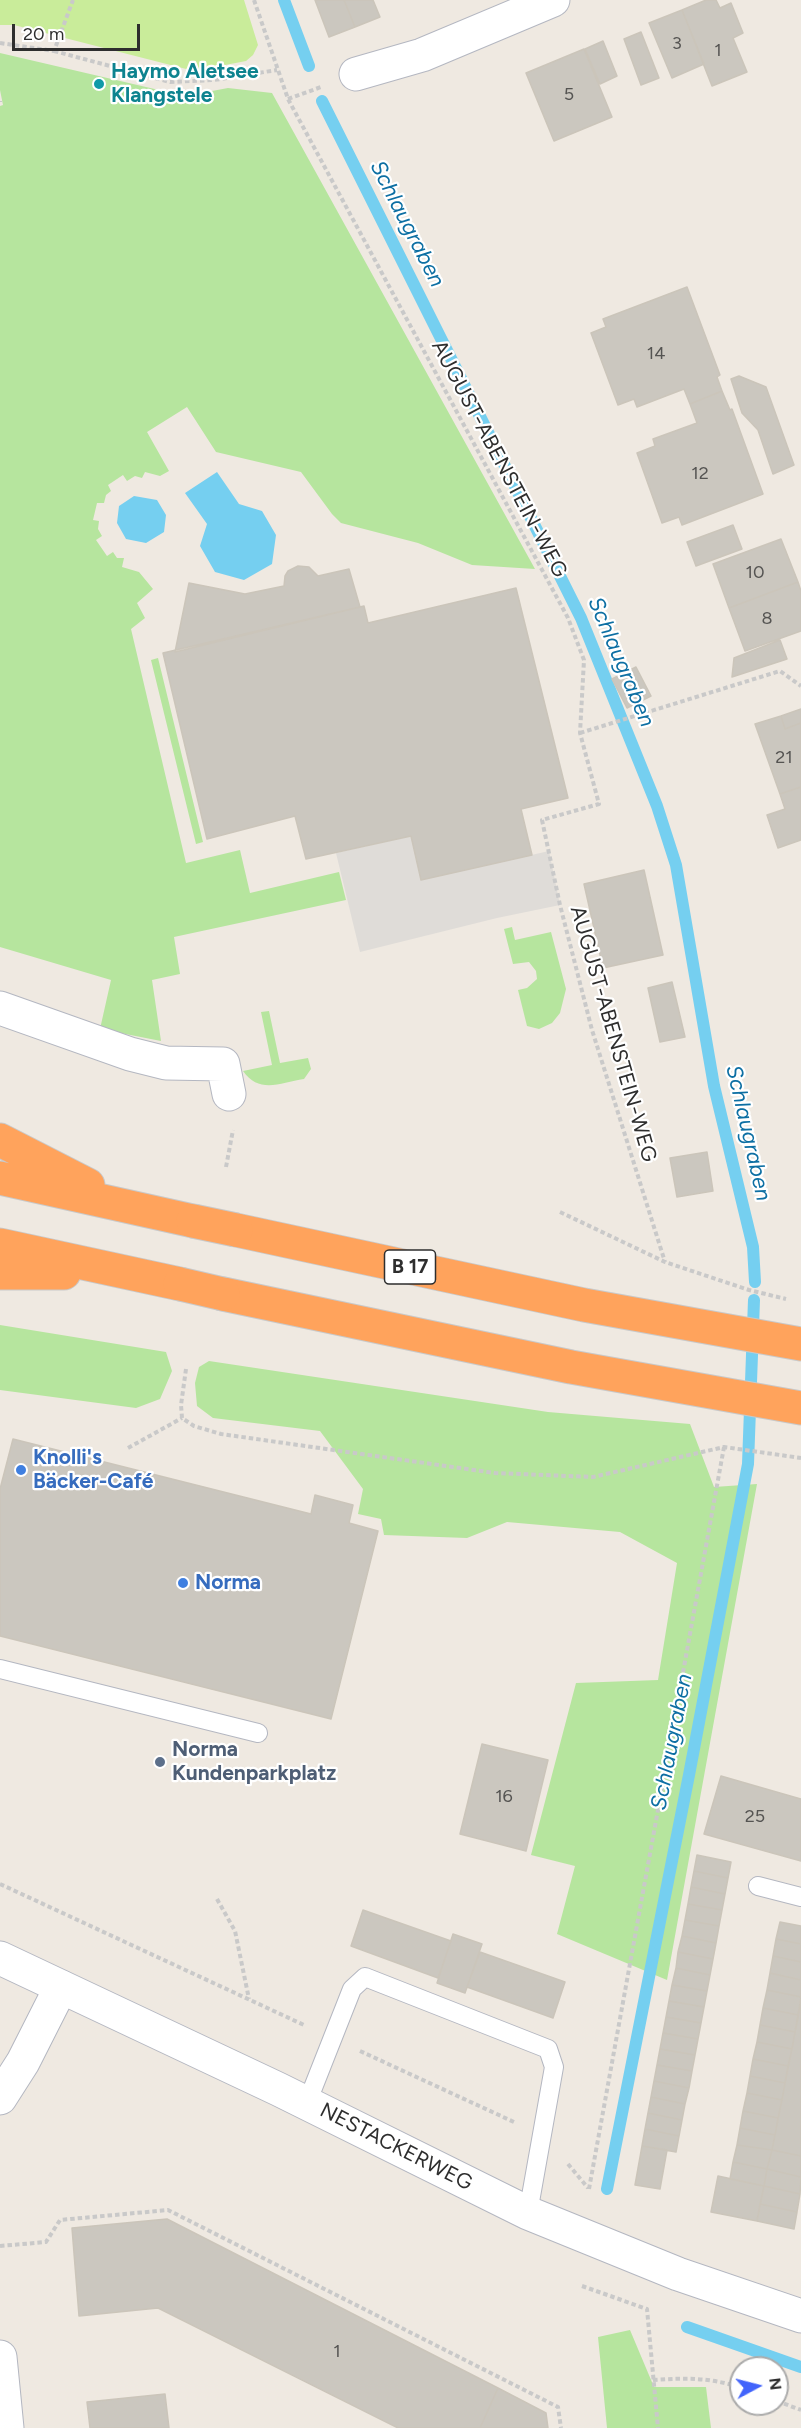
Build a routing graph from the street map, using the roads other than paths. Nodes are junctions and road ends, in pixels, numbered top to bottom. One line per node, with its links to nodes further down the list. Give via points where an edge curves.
1 (553, 0): 2 (street, via 422,55)
2 (356, 74)
3 (0, 1008): 4 (street, via 130,1054 166,1063 223,1064)
4 (229, 1094)
5 (0, 1140): 7 (highway)
6 (0, 1178): 7 (highway, B 17)
7 (135, 1209): 11 (highway, B 17, bridge, via 584,1305)
8 (0, 1245): 10 (highway)
9 (0, 1272): 10 (highway)
10 (128, 1274): 12 (highway, bridge, via 571,1367)
11 (801, 1344)
12 (801, 1408)
13 (0, 1669): 14 (lane)
14 (258, 1733)
15 (758, 1886): 16 (lane)
16 (801, 1897)
17 (0, 1958): 18 (street, NESTACKERWEG)
18 (61, 1987): 19 (street, via 23,2062); 20 (street, NESTACKERWEG)
19 (0, 2097)
20 (306, 2103): 21 (street, NESTACKERWEG); 21 (lane, via 352,1989 364,1977 548,2049 554,2067)
21 (528, 2213): 22 (street, NESTACKERWEG, via 678,2274)
22 (801, 2316)
23 (0, 2357): 24 (street)
24 (7, 2428)

